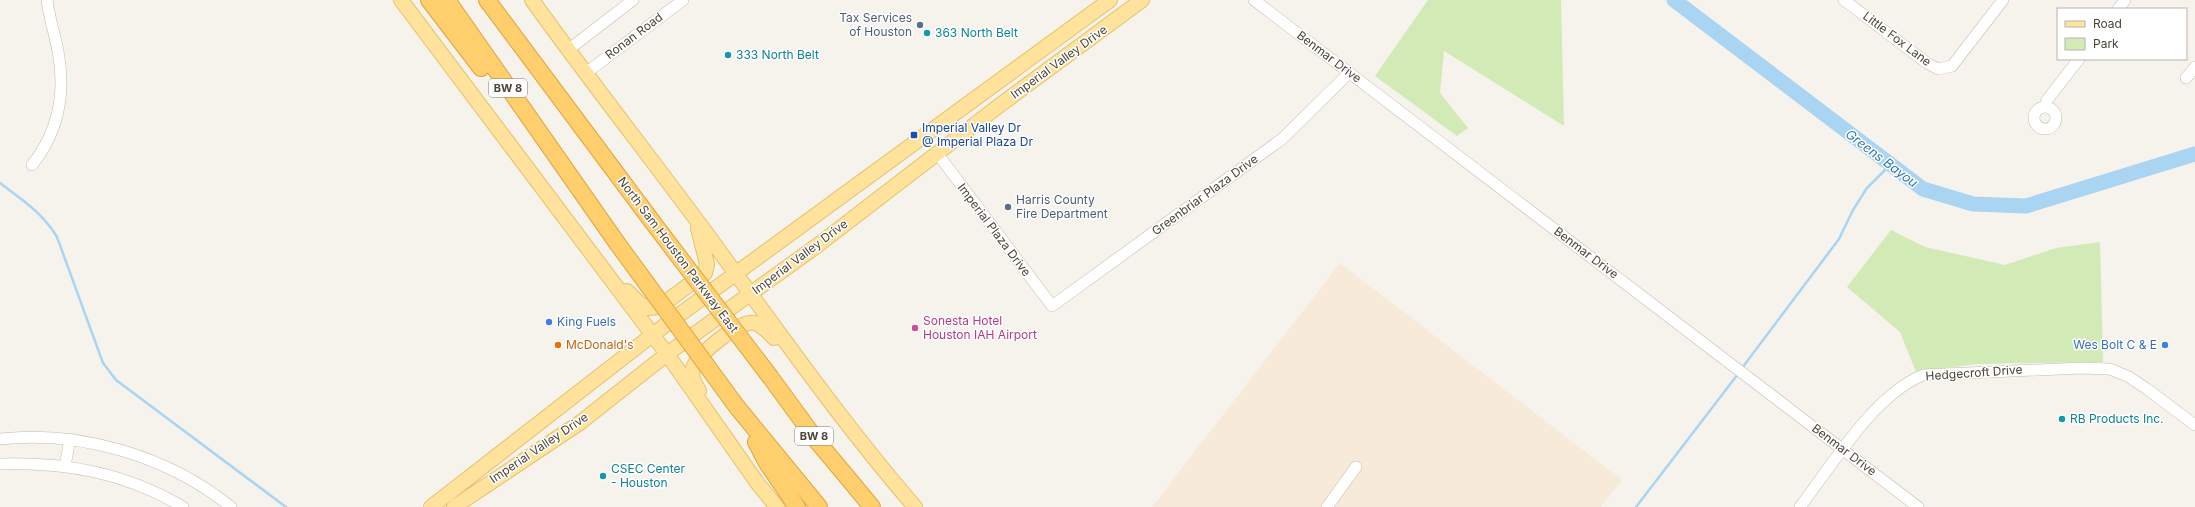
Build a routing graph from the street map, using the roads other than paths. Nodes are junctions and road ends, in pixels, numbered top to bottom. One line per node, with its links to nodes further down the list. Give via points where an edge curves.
1 (47, 0): 27 (street, via 50,24 58,50 62,93 55,126 45,148)
2 (401, 0): 31 (main road)
3 (429, 0): 28 (highway, via 545,152)
4 (446, 0): 28 (highway, BW 8)
5 (487, 0): 23 (highway, North Sam Houston Parkway East / BW 8)
6 (500, 0): 23 (highway)
7 (532, 0): 17 (main road)
8 (633, 0): 17 (street)
9 (683, 0): 20 (street, Ronan Road)
10 (1110, 0): 26 (main road, Imperial Valley Drive)
11 (1142, 0): 25 (main road, Imperial Valley Drive)
12 (1254, 0): 21 (street, Benmar Drive)
13 (1844, 0): 14 (street, Little Fox Lane, via 1938,69 1952,66)
14 (2003, 0)
15 (2125, 0): 16 (street)
16 (2119, 8)
17 (568, 50): 20 (main road)
18 (2078, 60): 24 (street, via 2047,100)
19 (2195, 67): 22 (street)
20 (586, 73): 30 (main road)
21 (1349, 73): 34 (street, Greenbriar Plaza Drive, via 1282,139); 44 (street, Benmar Drive)
22 (2186, 78)
23 (552, 86): 49 (highway, North Sam Houston Parkway East / BW 8, bridge, via 817,441)
24 (2046, 108)
25 (936, 153): 29 (main road, Imperial Valley Drive); 34 (street, Imperial Plaza Drive)
26 (891, 162): 29 (main road); 32 (main road, Imperial Valley Drive)
27 (32, 165)
28 (570, 176): 38 (highway, BW 8, bridge)
29 (904, 179): 33 (main road, Imperial Valley Drive)
30 (696, 220): 31 (main road, via 707,264 705,273 659,307 648,308 639,303); 32 (main road)
31 (602, 268): 35 (main road)
32 (734, 274): 33 (main road); 35 (main road, Imperial Valley Drive)
33 (750, 295): 36 (main road, Imperial Valley Drive); 37 (main road)
34 (1052, 306)
35 (652, 335): 36 (main road); 43 (main road, Imperial Valley Drive)
36 (667, 354): 39 (main road); 45 (main road, Imperial Valley Drive, via 581,422)
37 (797, 360): 39 (main road, via 764,328 755,323 744,322 709,347 693,366 692,376); 59 (main road)
38 (737, 407): 55 (highway, via 767,464); 56 (highway, BW 8)
39 (704, 408): 54 (main road)
40 (2195, 425): 44 (street, Hedgecroft Drive, via 2147,389 2110,369 1923,375 1902,385 1881,402)
41 (0, 439): 42 (street, via 38,436)
42 (70, 439): 47 (street); 51 (street, via 129,453 158,464 203,487)
43 (514, 442): 45 (main road); 52 (main road, Imperial Valley Drive)
44 (1843, 450): 61 (street, Hedgecroft Drive); 62 (street, Benmar Drive)
45 (525, 459): 53 (main road, Imperial Valley Drive)
46 (0, 464): 47 (street)
47 (65, 466): 50 (street, via 124,479 150,489)
48 (1356, 467): 60 (street)
49 (859, 492): 57 (highway, North Sam Houston Parkway East / BW 8); 58 (highway)
50 (183, 507)
51 (232, 507)
52 (431, 507)
53 (454, 507)
54 (777, 507)
55 (797, 507)
56 (819, 507)
57 (872, 507)
58 (875, 507)
59 (915, 507)
60 (1326, 507)
61 (1800, 507)
62 (1918, 507)

